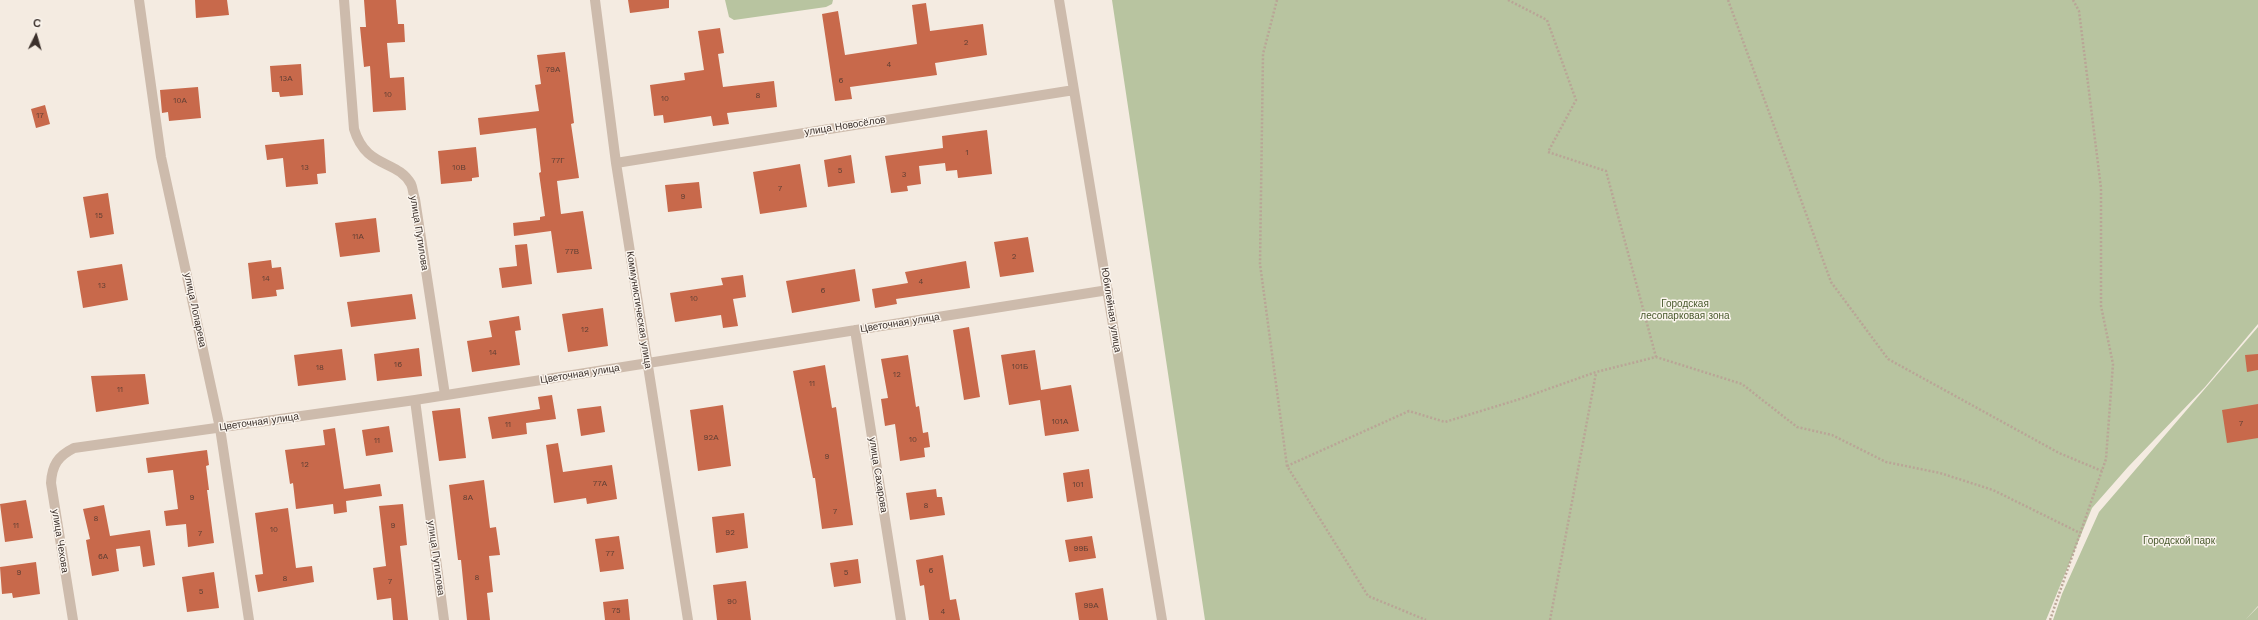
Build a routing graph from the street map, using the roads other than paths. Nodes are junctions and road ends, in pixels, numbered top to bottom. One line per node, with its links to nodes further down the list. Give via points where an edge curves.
1 (138, 0): 12 (street, улица Лопарева, via 161,157)
2 (344, 0): 10 (street, улица Путилова, via 354,129 358,143 370,156 403,175 411,184)
3 (595, 0): 6 (street, Коммунистическая улица)
4 (1059, 0): 5 (street, Юбилейная улица)
5 (1074, 90): 6 (street, улица Новосёлов); 7 (street, Юбилейная улица)
6 (616, 163): 9 (street, Коммунистическая улица)
7 (1108, 290): 8 (street, Цветочная улица); 19 (street, Юбилейная улица)
8 (855, 330): 9 (street, Цветочная улица); 18 (street, улица Сахарова)
9 (648, 363): 10 (street, Цветочная улица); 17 (street, Коммунистическая улица)
10 (445, 395): 11 (street, Цветочная улица)
11 (415, 400): 12 (street, Цветочная улица); 16 (street, улица Путилова)
12 (220, 428): 13 (street, Цветочная улица, via 74,448 64,453); 15 (street, улица Лопарева)
13 (56, 462): 14 (street, улица Чехова, via 52,470 52,483)
14 (73, 620)
15 (249, 620)
16 (444, 620)
17 (688, 620)
18 (901, 620)
19 (1162, 620)

